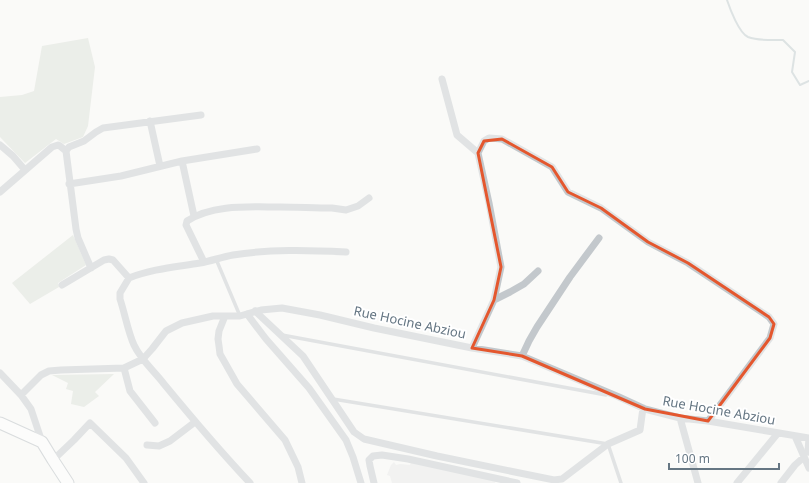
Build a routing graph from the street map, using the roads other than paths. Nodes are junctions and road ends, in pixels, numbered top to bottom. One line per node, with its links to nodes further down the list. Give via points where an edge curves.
1 (442, 79): 7 (street, via 457,135)
2 (201, 115): 3 (street)
3 (150, 122): 6 (street, via 103,128); 9 (street)
4 (0, 145): 10 (street)
5 (257, 149): 8 (street)
6 (66, 151): 10 (street, via 56,145); 11 (street)
7 (478, 153): 23 (street, via 501,267); 39 (street, via 484,141 489,138 502,139 552,167 568,192 601,208 648,242 688,263 769,317 774,324 770,338)
8 (182, 161): 9 (street); 14 (street)
9 (160, 166): 11 (street, via 121,176)
10 (25, 170): 12 (street)
11 (69, 184): 19 (street, via 77,233)
12 (0, 192)
13 (369, 198): 14 (street, via 358,206 346,210 241,207)
14 (194, 216): 18 (street, via 186,221 186,225)
15 (599, 238): 30 (street, via 570,276 537,327)
16 (346, 252): 17 (street, via 268,251)
17 (216, 259): 18 (street); 27 (lane)
18 (204, 262): 21 (street, via 150,271)
19 (91, 268): 21 (street, via 106,259 113,260); 22 (street)
20 (538, 270): 23 (street, via 524,284)
21 (128, 278): 31 (street, via 120,293 120,299 132,340)
22 (62, 285)
23 (494, 300): 29 (street)
24 (255, 311): 25 (street, Rue Hocine Abziou); 28 (street); 29 (street, Rue Hocine Abziou, via 282,308)
25 (247, 314): 27 (street, Rue Hocine Abziou); 57 (street, via 310,388 346,440)
26 (225, 316): 27 (street, Rue Hocine Abziou); 31 (street, Rue Hocine Abziou, via 213,316 171,328); 56 (street, via 218,339 224,361 237,384 285,440 298,467)
27 (240, 316)
28 (281, 335): 35 (lane); 36 (street, via 304,356)
29 (472, 348): 30 (street, Rue Hocine Abziou)
30 (522, 356): 35 (street, Rue Hocine Abziou)
31 (143, 359): 32 (street, Rue Hocine Abziou); 40 (street)
32 (124, 368): 34 (street, Rue Hocine Abziou, via 49,371 41,375); 42 (street, via 130,391)
33 (0, 373): 34 (street)
34 (21, 396): 46 (street, via 31,409)
35 (619, 397): 37 (street, Rue Hocine Abziou)
36 (332, 399): 47 (lane); 52 (street, via 354,432 364,440)
37 (643, 408): 38 (street, Rue Hocine Abziou); 47 (street, via 640,430)
38 (680, 418): 39 (street, Rue Hocine Abziou); 61 (street)
39 (708, 421): 43 (street, Rue Hocine Abziou)
40 (195, 422): 48 (street, via 165,444); 55 (street)
41 (0, 423): 46 (main road)
42 (155, 423)
43 (778, 433): 44 (street, Rue Hocine Abziou); 62 (street)
44 (795, 436): 45 (street, Rue Hocine Abziou); 49 (street)
45 (809, 438): 49 (street)
46 (42, 442): 50 (main road)
47 (608, 444): 52 (street, via 562,479); 60 (lane)
48 (147, 445)
49 (807, 455): 51 (street); 63 (street)
50 (52, 460): 53 (main road); 54 (street, via 90,423 126,458)
51 (809, 468)
52 (552, 481)
53 (68, 483)
54 (144, 483)
55 (250, 483)
56 (302, 483)
57 (362, 483)
58 (374, 483): 59 (street, via 369,460 373,456 382,455)
59 (517, 483)
60 (621, 483)
61 (698, 483)
62 (737, 483)
63 (781, 483)

